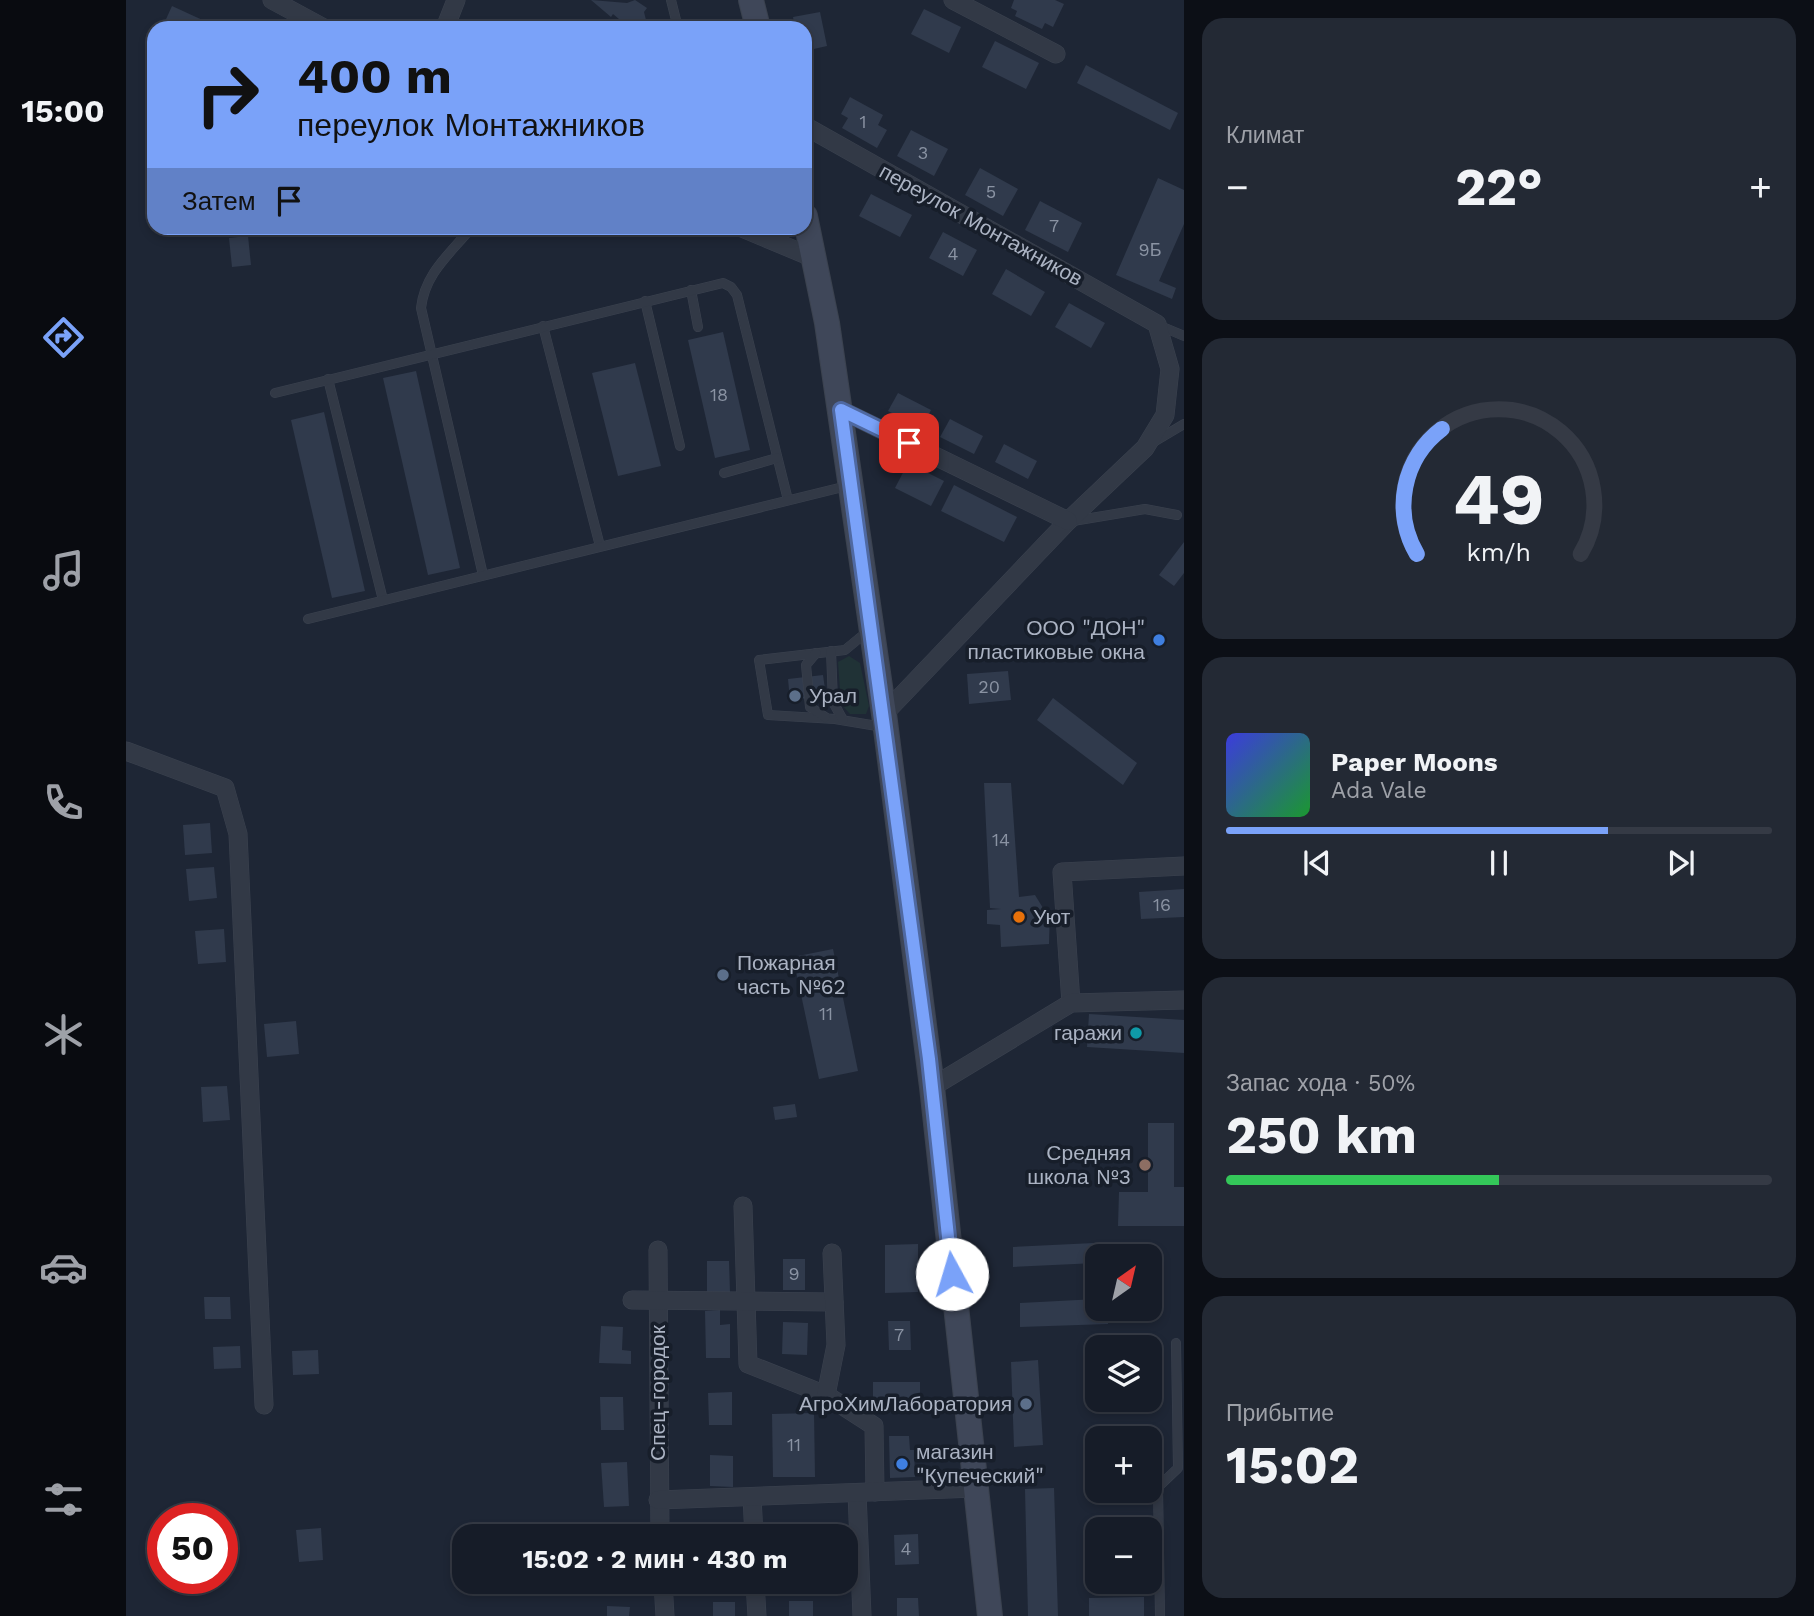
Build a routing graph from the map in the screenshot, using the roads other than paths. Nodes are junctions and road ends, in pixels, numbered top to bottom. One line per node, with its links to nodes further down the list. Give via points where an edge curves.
1 (272, 0): 6 (street)
2 (456, 0): 7 (street)
3 (671, 0): 8 (lane)
4 (751, 0): 9 (main road)
5 (953, 0): 10 (street)
6 (311, 21)
7 (448, 21)
8 (676, 21)
9 (756, 21)
10 (1056, 54)
11 (812, 130): 18 (street, переулок Монтажников)
12 (465, 235): 22 (lane, via 423,288 421,308)
13 (759, 235): 15 (street)
14 (810, 235): 15 (main road)
15 (816, 259): 25 (main road)
16 (691, 290): 17 (lane); 20 (lane); 29 (lane, via 723,283 737,295)
17 (645, 301): 19 (lane); 27 (lane)
18 (1157, 324): 21 (lane); 28 (street, via 1170,369 1165,415)
19 (543, 326): 22 (lane); 35 (lane)
20 (698, 327)
21 (1184, 336)
22 (430, 354): 23 (lane); 36 (lane)
23 (328, 379): 24 (lane); 37 (lane)
24 (275, 393)
25 (841, 410): 31 (main road); 34 (street)
26 (1184, 424): 28 (lane)
27 (680, 446)
28 (1145, 448): 34 (street)
29 (777, 458): 30 (lane); 32 (lane)
30 (724, 473)
31 (852, 485): 32 (lane); 39 (main road)
32 (788, 500): 35 (lane)
33 (1177, 515): 34 (lane, via 1145,509)
34 (1068, 522): 44 (street)
35 (600, 546): 36 (lane)
36 (483, 575): 37 (lane)
37 (383, 600): 38 (lane)
38 (309, 619)
39 (872, 628): 40 (lane, via 845,650); 44 (main road)
40 (831, 652): 41 (lane); 43 (lane, via 833,702)
41 (816, 653): 42 (lane, via 806,665 810,706); 42 (lane, via 759,660 768,715)
42 (827, 718): 43 (lane)
43 (843, 720): 44 (lane)
44 (885, 721): 49 (main road)
45 (126, 751): 59 (street, via 225,788 238,834)
46 (1184, 866): 48 (street, via 1062,872)
47 (1184, 1000): 48 (street)
48 (1071, 1003): 49 (street)
49 (932, 1087): 60 (main road)
50 (743, 1206): 55 (street)
51 (658, 1250): 53 (street, Спец-городок)
52 (832, 1253): 56 (street)
53 (658, 1299): 54 (street); 55 (street); 63 (street, Спец-городок)
54 (632, 1300)
55 (746, 1301): 56 (street); 58 (street, via 748,1364)
56 (834, 1302): 58 (street, via 835,1345)
57 (1176, 1343): 72 (lane, via 1178,1468 1158,1487)
58 (826, 1395): 61 (street, via 874,1426)
59 (264, 1405)
60 (975, 1488): 61 (street); 71 (main road)
61 (866, 1492): 62 (street); 70 (street)
62 (752, 1497): 63 (street); 65 (street)
63 (658, 1500): 64 (street, Спец-городок)
64 (659, 1524)
65 (753, 1524)
66 (664, 1594): 68 (street)
67 (756, 1594): 69 (street)
68 (665, 1616)
69 (757, 1616)
70 (862, 1616)
71 (990, 1616)
72 (1160, 1616)

